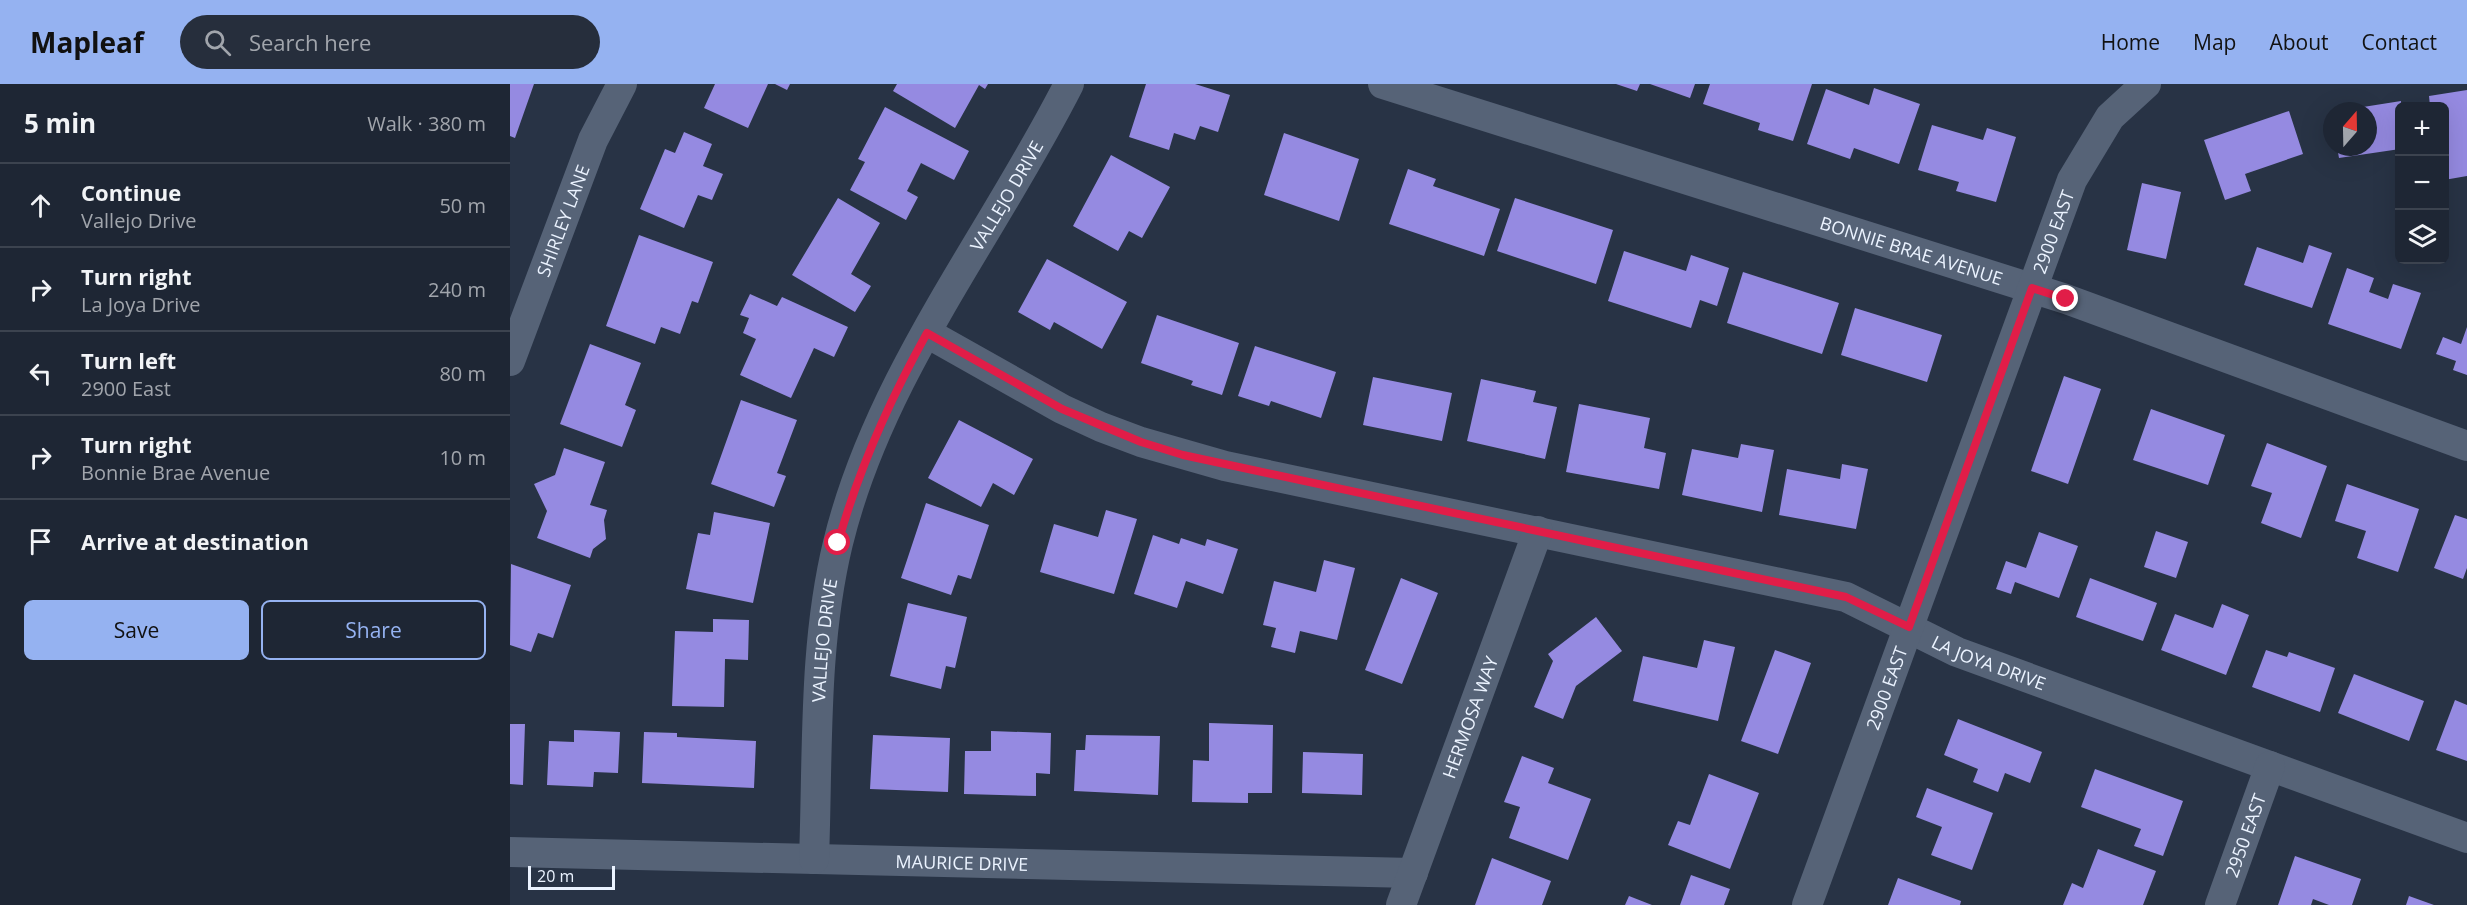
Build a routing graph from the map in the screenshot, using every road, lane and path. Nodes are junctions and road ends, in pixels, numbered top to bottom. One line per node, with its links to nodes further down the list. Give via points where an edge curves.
1 (622, 84): 7 (street, SHIRLEY LANE, via 593,140)
2 (1069, 84): 6 (street, VALLEJO DRIVE)
3 (1383, 84): 5 (street, BONNIE BRAE AVENUE)
4 (2146, 84): 5 (street, 2900 EAST, via 2110,117 2072,180)
5 (2032, 288): 8 (street, BONNIE BRAE AVENUE); 10 (street, 2900 EAST)
6 (927, 333): 9 (street, LA JOYA DRIVE, via 1062,409 1141,442 1225,466); 14 (street, VALLEJO DRIVE, via 864,460 838,543 822,629)
7 (510, 361)
8 (2467, 446)
9 (1538, 531): 10 (street, LA JOYA DRIVE, via 1846,597); 15 (street, HERMOSA WAY)
10 (1909, 627): 11 (street, LA JOYA DRIVE, via 1958,652); 17 (street, 2900 EAST)
11 (2270, 766): 12 (street, LA JOYA DRIVE); 18 (street, 2950 EAST)
12 (2467, 838)
13 (510, 852): 14 (street, MAURICE DRIVE)
14 (814, 859): 15 (street, MAURICE DRIVE)
15 (1413, 873): 16 (street, HERMOSA WAY)
16 (1401, 905)
17 (1807, 905)
18 (2220, 905)

